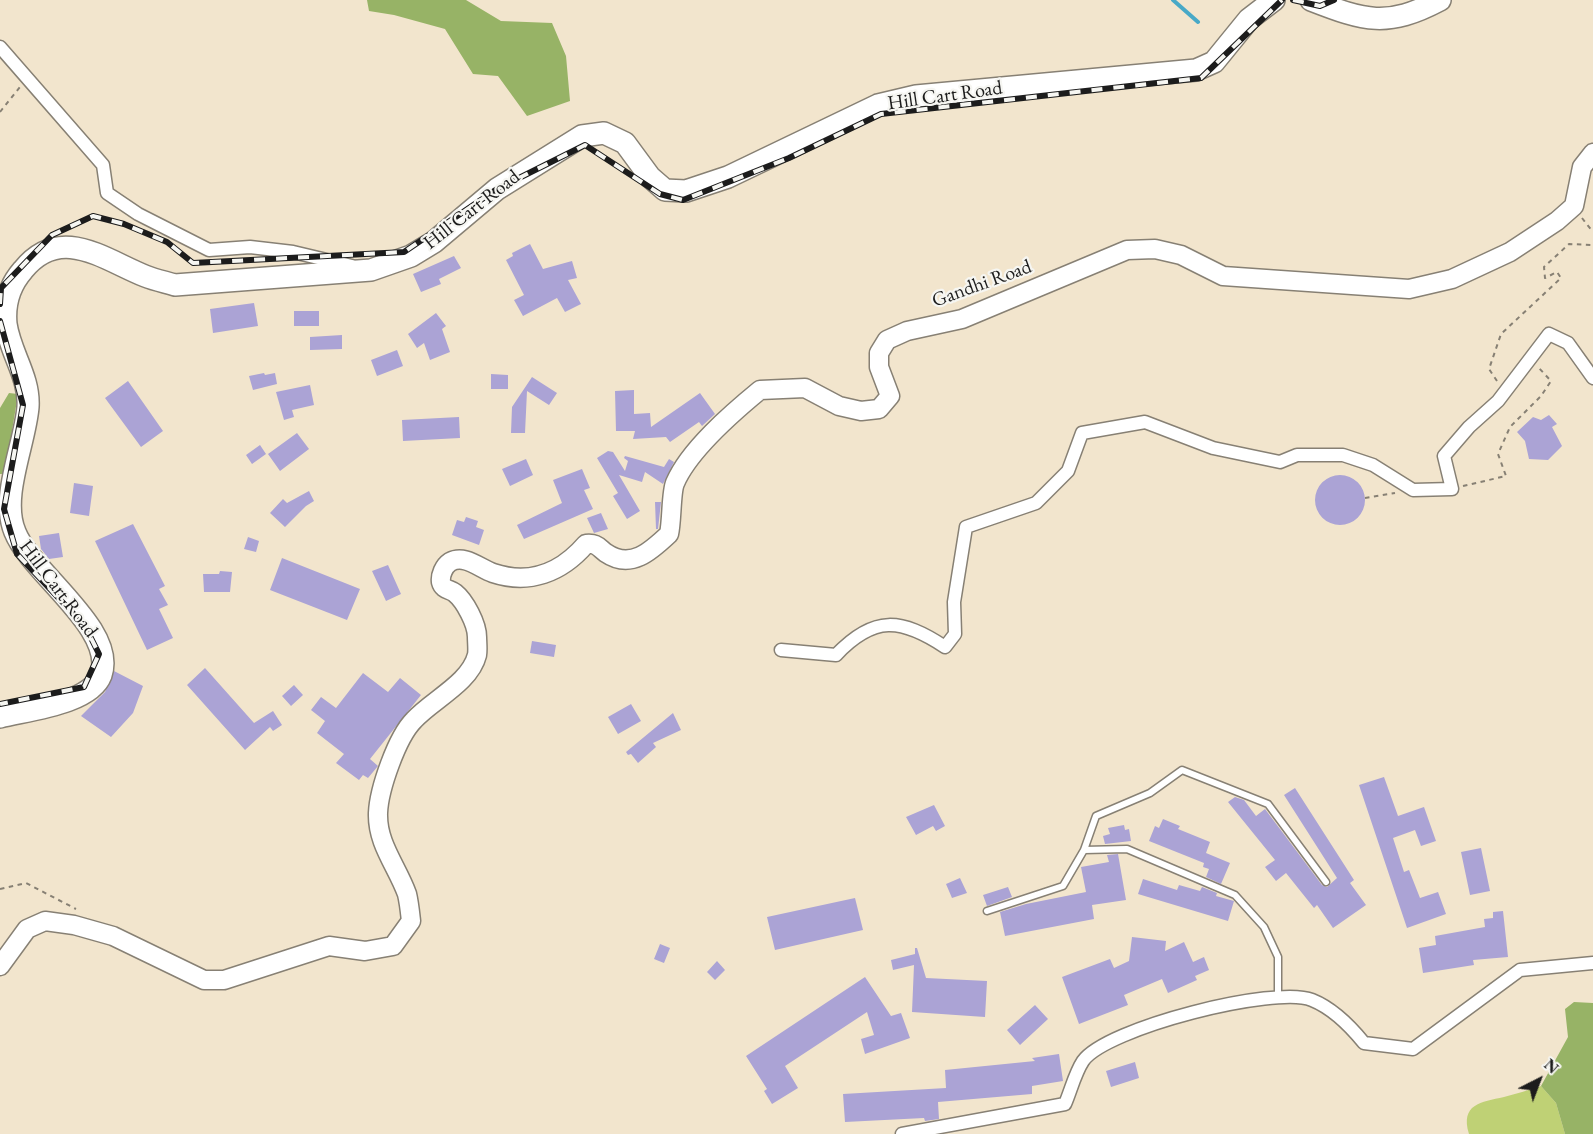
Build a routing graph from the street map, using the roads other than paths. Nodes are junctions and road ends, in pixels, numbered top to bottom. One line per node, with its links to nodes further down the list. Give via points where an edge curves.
1 (1274, 0): 6 (highway, Hill Cart Road, via 1249,20 1214,62 1196,70 897,100 838,122 728,177 686,191 665,190 625,143 604,133 582,136 497,189 434,242 411,256)
2 (1311, 0): 3 (highway, via 1353,17 1392,19)
3 (1440, 0)
4 (0, 47): 6 (street, via 102,165 107,193 138,214 209,250 250,247 293,252)
5 (1593, 153): 14 (main road, Gandhi Road, via 1582,167 1574,206 1510,252 1452,279 1409,289 1258,280 1224,276 1181,255 1155,249 1127,250 962,319 907,331 887,340 879,353 879,367 890,396 879,409 861,411 839,406 805,388 760,390 690,458 674,485 669,534 636,560 621,560 595,543 586,544 574,559 550,574 519,579 492,573 466,560 450,562 442,572 445,589 454,592 467,609 477,632 477,655 468,672 412,721 396,750 385,786 378,812 383,844 407,894 411,921 393,946 365,951 329,946 224,980 204,980 113,936 45,921 27,928)
6 (370, 270): 9 (highway, Hill Cart Road, via 176,285 76,247 51,248 26,265 5,303 7,327 27,384 28,407 10,503 14,531 103,651 101,674 93,689 77,698)
7 (1593, 378): 8 (street, via 1568,343 1549,334 1498,401 1444,456 1452,489 1413,490 1373,465 1343,455 1297,455 1280,462 1213,448 1145,422 1082,433 1068,471 1036,503 966,527 954,602 955,634 945,647 923,632 895,625 869,627 836,655)
8 (781, 650)
9 (0, 717)
10 (1084, 850): 11 (lane, via 1096,816 1150,793 1182,770 1268,804); 12 (lane, via 1063,886); 15 (lane, via 1127,849 1235,895 1264,927 1278,957)
11 (1326, 882)
12 (987, 911)
13 (1593, 963): 15 (street, via 1520,970 1413,1049 1364,1043 1349,1025 1311,999)
14 (0, 966)
15 (1278, 997): 16 (street, via 1174,1015 1126,1033 1084,1060 1065,1104)
16 (902, 1134)

